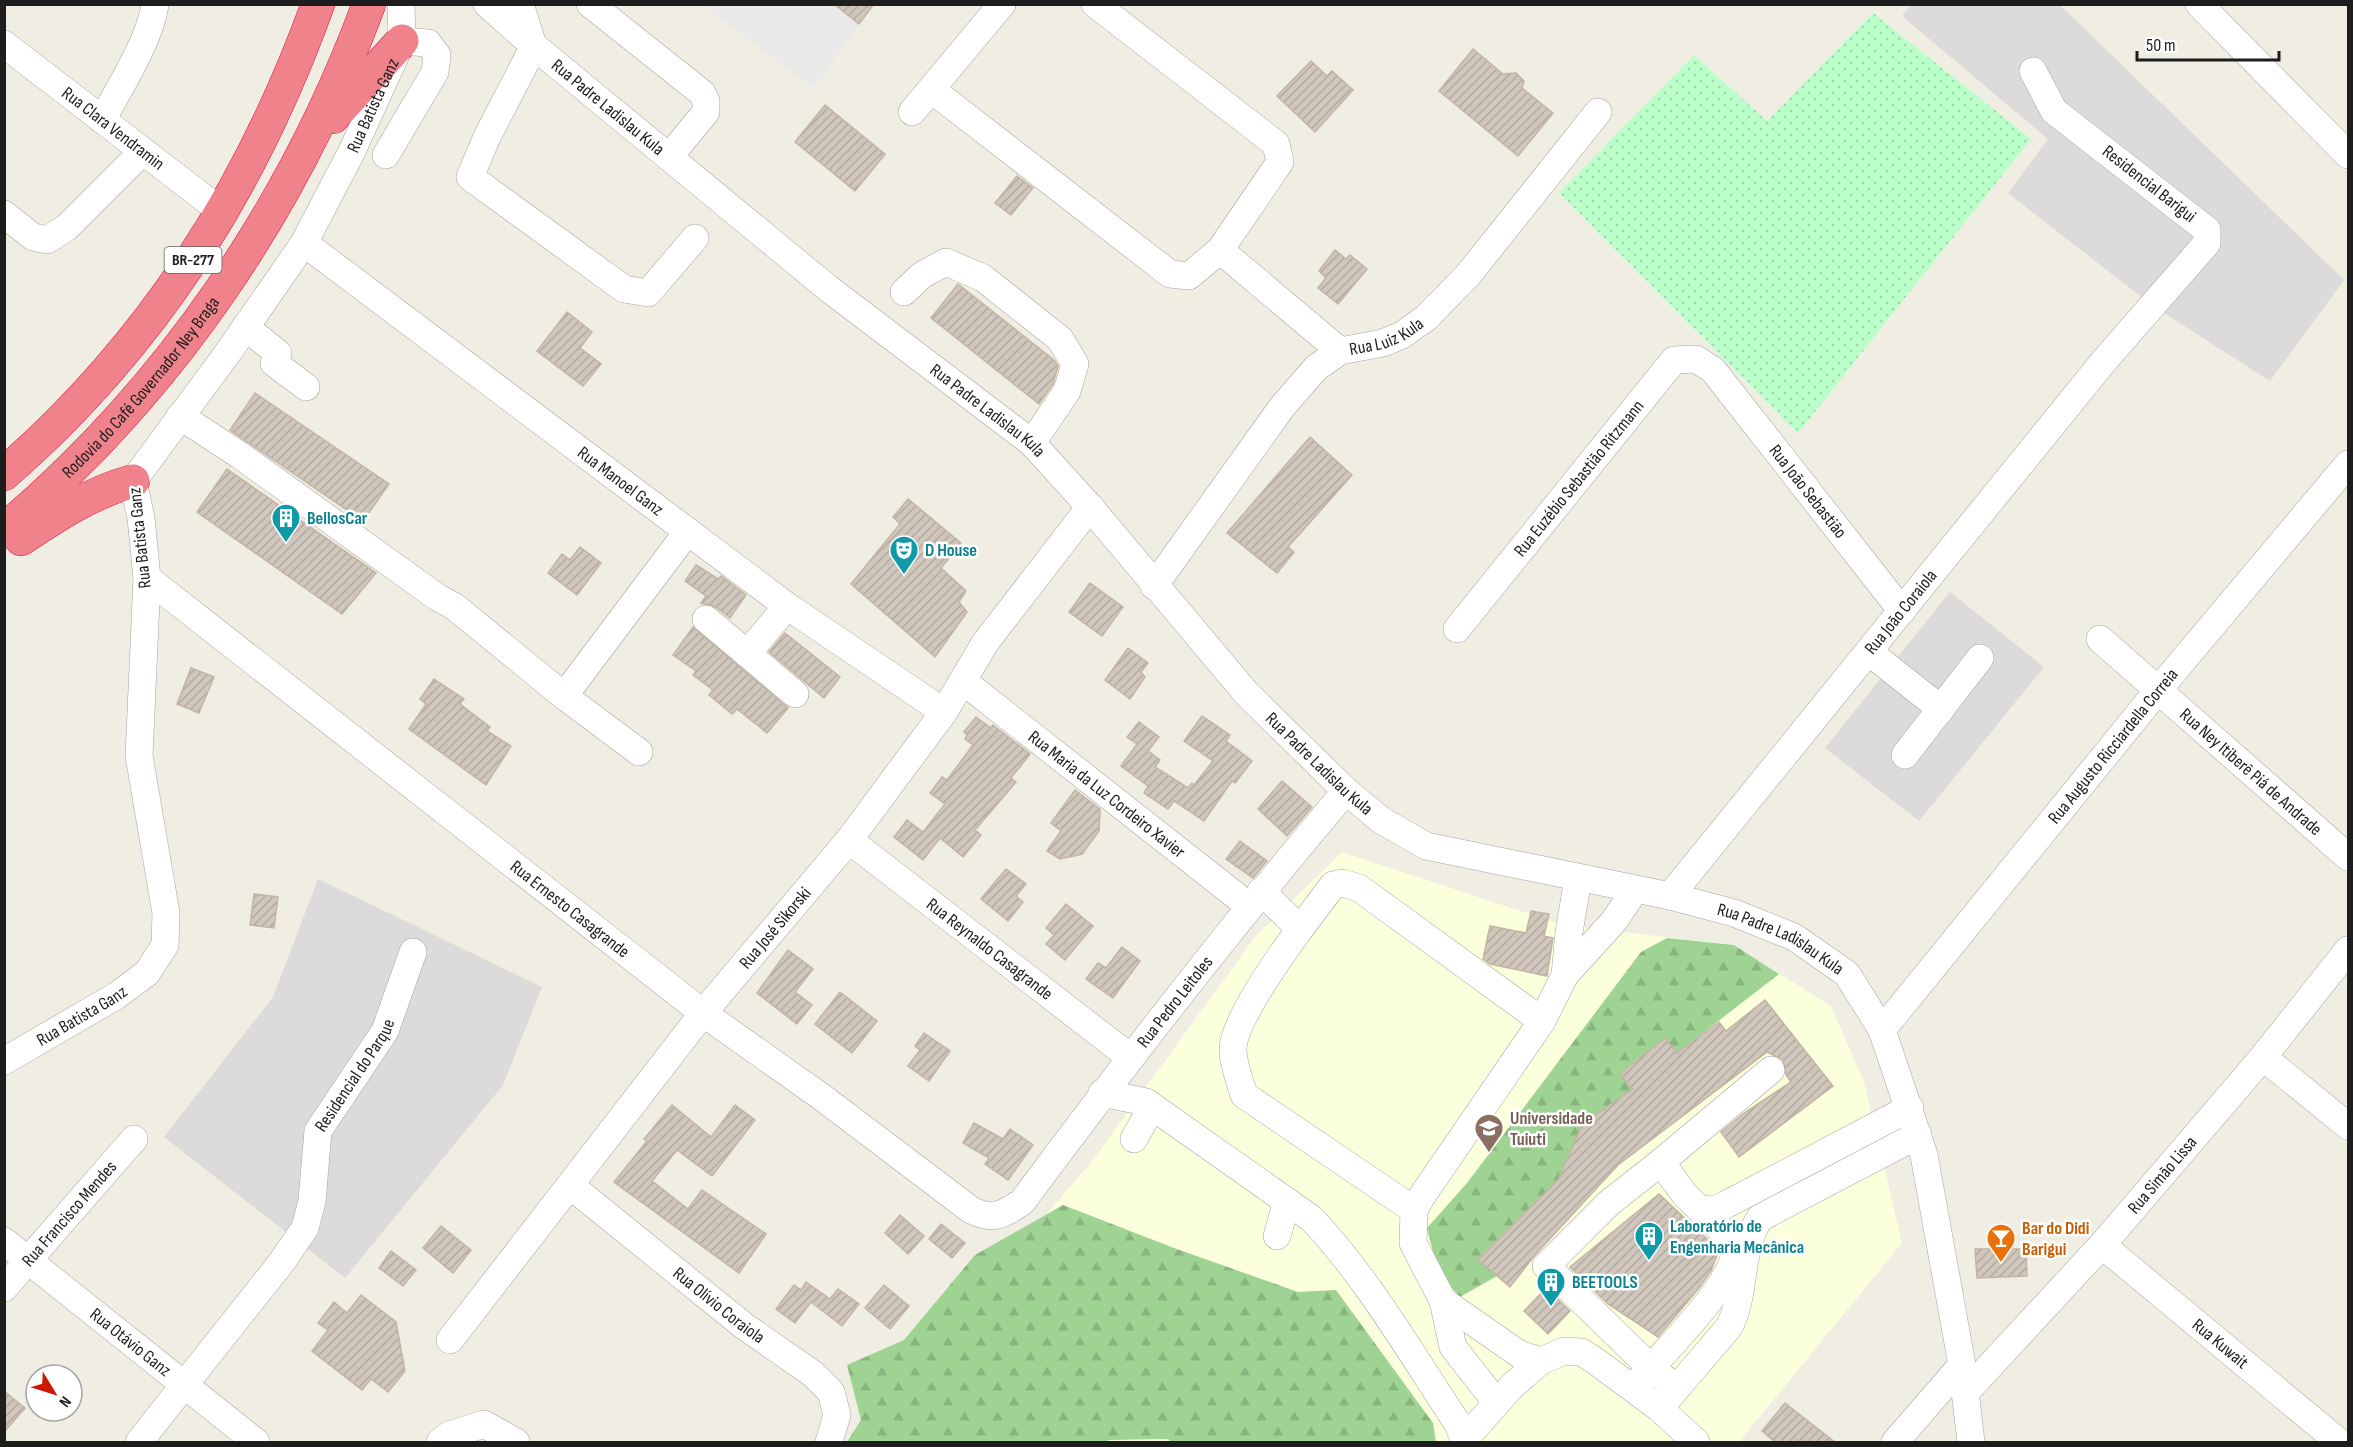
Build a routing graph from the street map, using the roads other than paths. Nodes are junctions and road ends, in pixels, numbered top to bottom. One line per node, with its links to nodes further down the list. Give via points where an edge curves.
1 (154, 4): 18 (street, via 154,15)
2 (318, 4): 24 (highway, Rodovia do Café Governador Ney Braga / BR-277, via 272,120)
3 (369, 4): 19 (highway, Rodovia do Café Governador Ney Braga / BR-277)
4 (487, 4): 13 (street, Rua Padre Ladislau Kula)
5 (520, 4): 13 (street, Rua Padre Ladislau Kula)
6 (590, 4): 23 (street, via 702,93 706,112)
7 (1002, 4): 15 (street)
8 (1095, 4): 28 (street, via 1276,144 1280,162)
9 (2199, 4): 22 (street)
10 (401, 5): 11 (street)
11 (402, 41): 19 (highway); 21 (street, via 428,44 437,55 435,72); 27 (street, Rua Batista Ganz, via 352,151)
12 (4, 44): 18 (street, Rua Clara Vendramin)
13 (534, 46): 23 (street, Rua Padre Ladislau Kula); 26 (street, via 471,177 624,289 648,293)
14 (2033, 71): 31 (street, Residencial Barigui, via 2054,111 2207,230 2207,243)
15 (932, 90): 16 (street); 28 (street, via 1170,274 1189,276)
16 (912, 112)
17 (1598, 112): 32 (street, Rua Luiz Kula, via 1468,275 1426,318 1383,343)
18 (102, 120): 20 (street, Rua Clara Vendramin)
19 (311, 141): 41 (highway, Rodovia do Café Governador Ney Braga / BR-277, via 248,252 180,347 106,434)
20 (143, 152): 24 (street, Rua Clara Vendramin); 25 (street, via 66,228 47,240 33,237)
21 (386, 155)
22 (2349, 155)
23 (669, 158): 36 (street, Rua Padre Ladislau Kula, via 829,290)
24 (222, 212): 38 (highway, Rodovia do Café Governador Ney Braga / BR-277, via 175,287 120,358 81,402)
25 (4, 214)
26 (695, 238)
27 (304, 243): 30 (street, Rua Batista Ganz); 42 (street, Rua Manoel Ganz)
28 (1220, 250): 32 (street)
29 (904, 292): 36 (street, via 922,275 946,262 983,278 1060,339 1075,364 1067,391)
30 (245, 327): 34 (street, via 279,353 274,363); 35 (street, Rua Batista Ganz)
31 (2132, 328): 47 (street, Rua João Coraiola)
32 (1340, 351): 45 (street, Rua Luiz Kula, via 1316,368 1282,407)
33 (1713, 370): 47 (street, Rua João Sebastião); 49 (street, Rua Euzébio Sebastião Ritzmann, via 1696,359 1674,360)
34 (306, 387)
35 (180, 416): 39 (street, Rua Batista Ganz); 57 (street, via 455,607)
36 (1032, 443): 40 (street, Rua Padre Ladislau Kula)
37 (2349, 464): 55 (street, Rua Augusto Ricciardella Correia)
38 (4, 474)
39 (133, 482): 43 (highway, via 104,490 63,510); 44 (street, Rua Batista Ganz)
40 (1090, 507): 45 (street, Rua Padre Ladislau Kula); 54 (street, Rua José Sikorski, via 985,643)
41 (4, 530)
42 (688, 531): 46 (street, Rua Manoel Ganz); 57 (street)
43 (4, 550)
44 (147, 578): 73 (street, Rua Ernesto Casagrande); 78 (street, Rua Batista Ganz, via 139,756 166,913 165,945 147,973 116,996)
45 (1154, 586): 62 (street, Rua Padre Ladislau Kula, via 1246,694)
46 (787, 606): 52 (street); 59 (street, Rua Manoel Ganz)
47 (1902, 611): 51 (street, Rua João Coraiola)
48 (706, 619): 52 (street)
49 (1457, 629)
50 (2100, 639): 55 (street, Rua Ney Itiberê Piá de Andrade)
51 (1869, 652): 58 (street); 67 (street, Rua João Coraiola)
52 (747, 654): 56 (street)
53 (1980, 658): 58 (street)
54 (963, 681): 59 (street, Rua José Sikorski); 68 (street, Rua Maria da Luz Cordeiro Xavier)
55 (2159, 689): 64 (street, Rua Ney Itiberê Piá de Andrade); 75 (street, Rua Augusto Ricciardella Correia)
56 (795, 694)
57 (564, 696): 60 (street)
58 (1941, 709): 61 (street)
59 (944, 712): 63 (street, Rua José Sikorski)
60 (639, 752)
61 (1905, 754)
62 (1346, 791): 65 (street, Rua Padre Ladislau Kula, via 1381,820 1426,846); 68 (street, Rua Pedro Leitoles)
63 (849, 840): 73 (street, Rua José Sikorski); 77 (street, Rua Reynaldo Casagrande)
64 (2349, 857)
65 (1578, 879): 66 (street, Rua Padre Ladislau Kula); 72 (street)
66 (1635, 890): 67 (street, Rua Padre Ladislau Kula); 72 (street, via 1608,929)
67 (1670, 897): 75 (street, Rua Padre Ladislau Kula, via 1734,913 1794,937 1847,974)
68 (1255, 899): 69 (street, Rua Maria da Luz Cordeiro Xavier); 77 (street, Rua Pedro Leitoles)
69 (1300, 929): 74 (street, via 1333,885 1343,883 1359,888); 92 (street, via 1234,1035 1233,1050 1244,1095)
70 (2349, 950): 76 (street, Rua Simão Lissa)
71 (412, 952): 105 (street, Residencial do Parque, via 385,1031 318,1131 312,1201 305,1228)
72 (1565, 975): 74 (street)
73 (703, 1012): 88 (street, Rua José Sikorski); 93 (street, Rua Ernesto Casagrande, via 971,1210 986,1217)
74 (1542, 1021): 92 (street)
75 (1882, 1030): 82 (street, Rua Padre Ladislau Kula)
76 (2263, 1056): 83 (street); 97 (street, Rua Simão Lissa)
77 (1131, 1058): 80 (street, Rua Pedro Leitoles)
78 (4, 1061)
79 (1770, 1070): 87 (street)
80 (1102, 1093): 81 (street, via 1146,1102); 93 (street, Rua Pedro Leitoles, via 1022,1202)
81 (1152, 1107): 86 (street); 90 (street)
82 (1910, 1108): 84 (street, Rua Padre Ladislau Kula); 89 (street)
83 (2349, 1126)
84 (1918, 1135): 103 (street, Rua Padre Ladislau Kula); 107 (street, via 1760,1218 1750,1238 1737,1313)
85 (134, 1139): 98 (street, Rua Francisco Mendes)
86 (1134, 1139)
87 (1661, 1162): 91 (street, via 1685,1195); 104 (street, via 1609,1203 1546,1266)
88 (571, 1186): 101 (street, Rua José Sikorski); 113 (street, Rua Olívio Coraiola, via 744,1326 813,1374 831,1392 837,1414)
89 (1741, 1196): 91 (street, via 1713,1210); 96 (street, via 1733,1216)
90 (1287, 1201): 94 (street); 114 (street, via 1333,1242 1458,1424)
91 (1701, 1209): 96 (street)
92 (1414, 1210): 100 (street, via 1413,1243)
93 (1005, 1213)
94 (1277, 1236)
95 (4, 1241): 98 (street, Rua Otávio Ganz)
96 (1736, 1244): 104 (street, via 1733,1266 1707,1303)
97 (2102, 1245): 108 (street, Rua Simão Lissa); 112 (street, Rua Kuwait)
98 (28, 1260): 99 (street, Rua Francisco Mendes); 105 (street, Rua Otávio Ganz)
99 (4, 1288)
100 (1443, 1301): 102 (street, via 1499,1342); 109 (street, via 1453,1347)
101 (450, 1340)
102 (1542, 1361): 106 (street, via 1564,1351 1581,1352); 109 (street)
103 (1962, 1365): 108 (street, Rua Padre Ladislau Kula); 120 (street)
104 (1650, 1367): 106 (street); 107 (street)
105 (184, 1384): 116 (street, Residencial do Parque); 117 (street, Rua Otávio Ganz)
106 (1633, 1388): 110 (street)
107 (1676, 1388): 110 (street)
108 (1965, 1393): 115 (street, Rua Padre Ladislau Kula)
109 (1496, 1402): 114 (street)
110 (1659, 1408): 111 (street)
111 (1690, 1440)
112 (2328, 1440)
113 (829, 1441)
114 (1465, 1441)
115 (1971, 1442)
116 (139, 1443)
117 (256, 1443)
118 (440, 1443): 119 (street, via 484,1424)
119 (516, 1443)
120 (1895, 1443)

